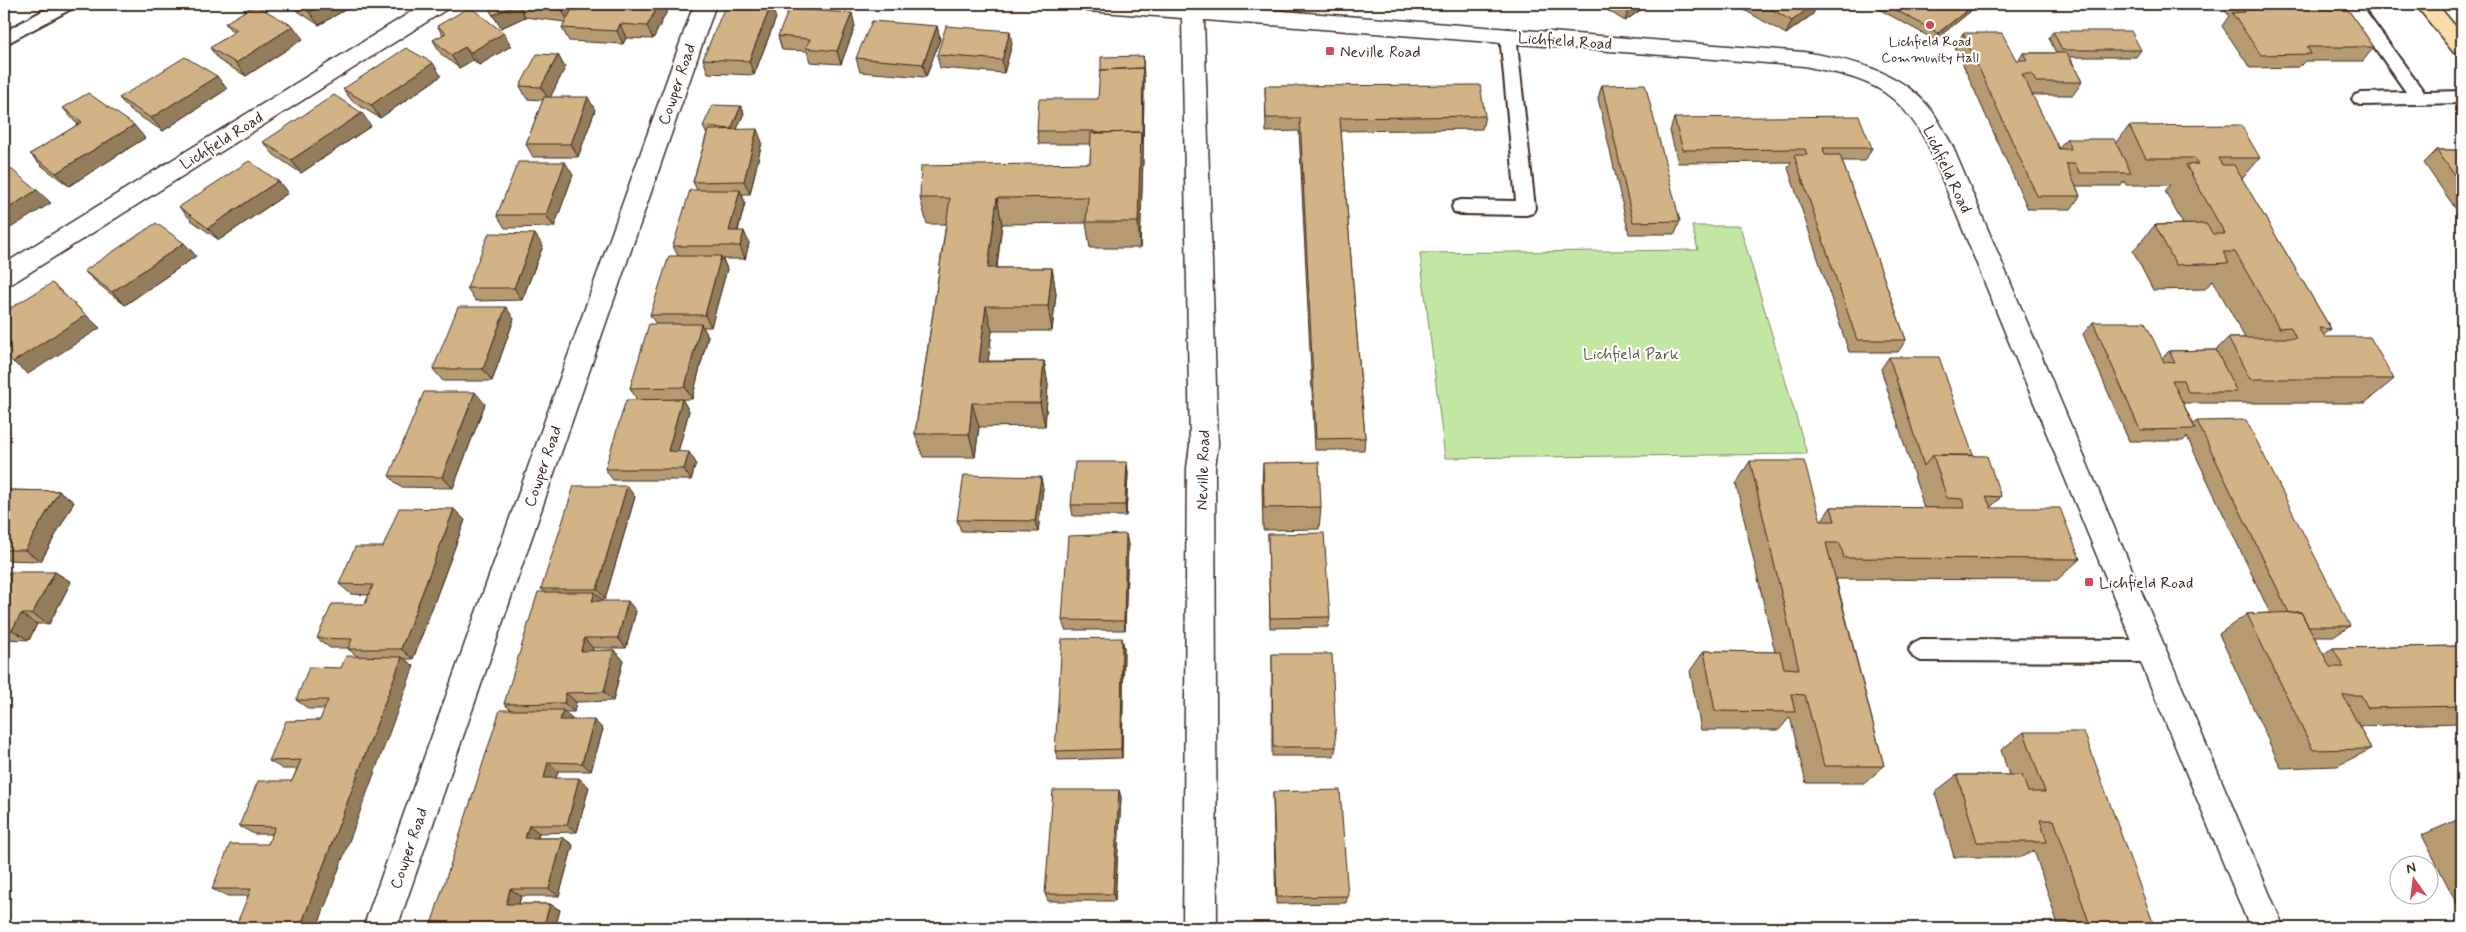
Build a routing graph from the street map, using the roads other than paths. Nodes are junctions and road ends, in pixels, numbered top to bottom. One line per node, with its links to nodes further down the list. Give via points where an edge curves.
1 (67, 4): 9 (lane)
2 (438, 4): 15 (street, Lichfield Road)
3 (705, 4): 18 (street, Cowper Road)
4 (1088, 4): 7 (street, Lichfield Road)
5 (2352, 4): 11 (lane)
6 (2426, 4): 10 (main road)
7 (1194, 11): 8 (street, Lichfield Road); 19 (street, Neville Road, via 1204,445 1201,468)
8 (1508, 35): 14 (lane, via 1526,208); 17 (street, Lichfield Road, via 1804,59 1855,69 1889,83 1918,109 1940,145)
9 (4, 39)
10 (2462, 48)
11 (2419, 97): 12 (lane); 13 (lane)
12 (2462, 97)
13 (2361, 98)
14 (1461, 207)
15 (4, 276)
16 (1921, 650): 17 (lane)
17 (2151, 651): 20 (street, Lichfield Road)
18 (380, 928)
19 (1200, 928)
20 (2267, 928)

